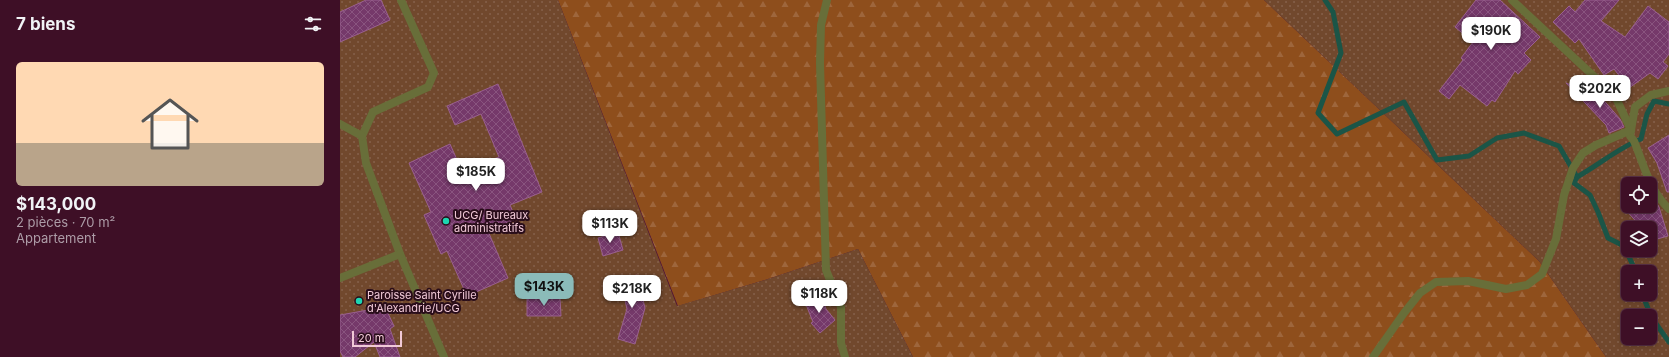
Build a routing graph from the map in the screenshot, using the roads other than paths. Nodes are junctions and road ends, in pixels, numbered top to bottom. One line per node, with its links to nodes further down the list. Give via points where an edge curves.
1 (401, 0): 7 (street, via 434,73 428,87 373,112)
2 (827, 0): 12 (street, via 821,25 820,63 826,270 841,307 841,343)
3 (1512, 0): 6 (street, via 1615,96)
4 (1669, 91): 6 (street, via 1651,95 1635,107)
5 (340, 124): 7 (street)
6 (1631, 133): 8 (street, via 1646,173 1659,199); 13 (street, via 1596,145 1583,153 1573,168 1564,195 1556,239 1542,274 1527,285 1506,289 1468,281 1436,282 1420,293)
7 (362, 136): 9 (street, via 366,163)
8 (1669, 209)
9 (400, 254): 10 (street); 11 (street)
10 (340, 278)
11 (444, 357)
12 (845, 357)
13 (1373, 357)

